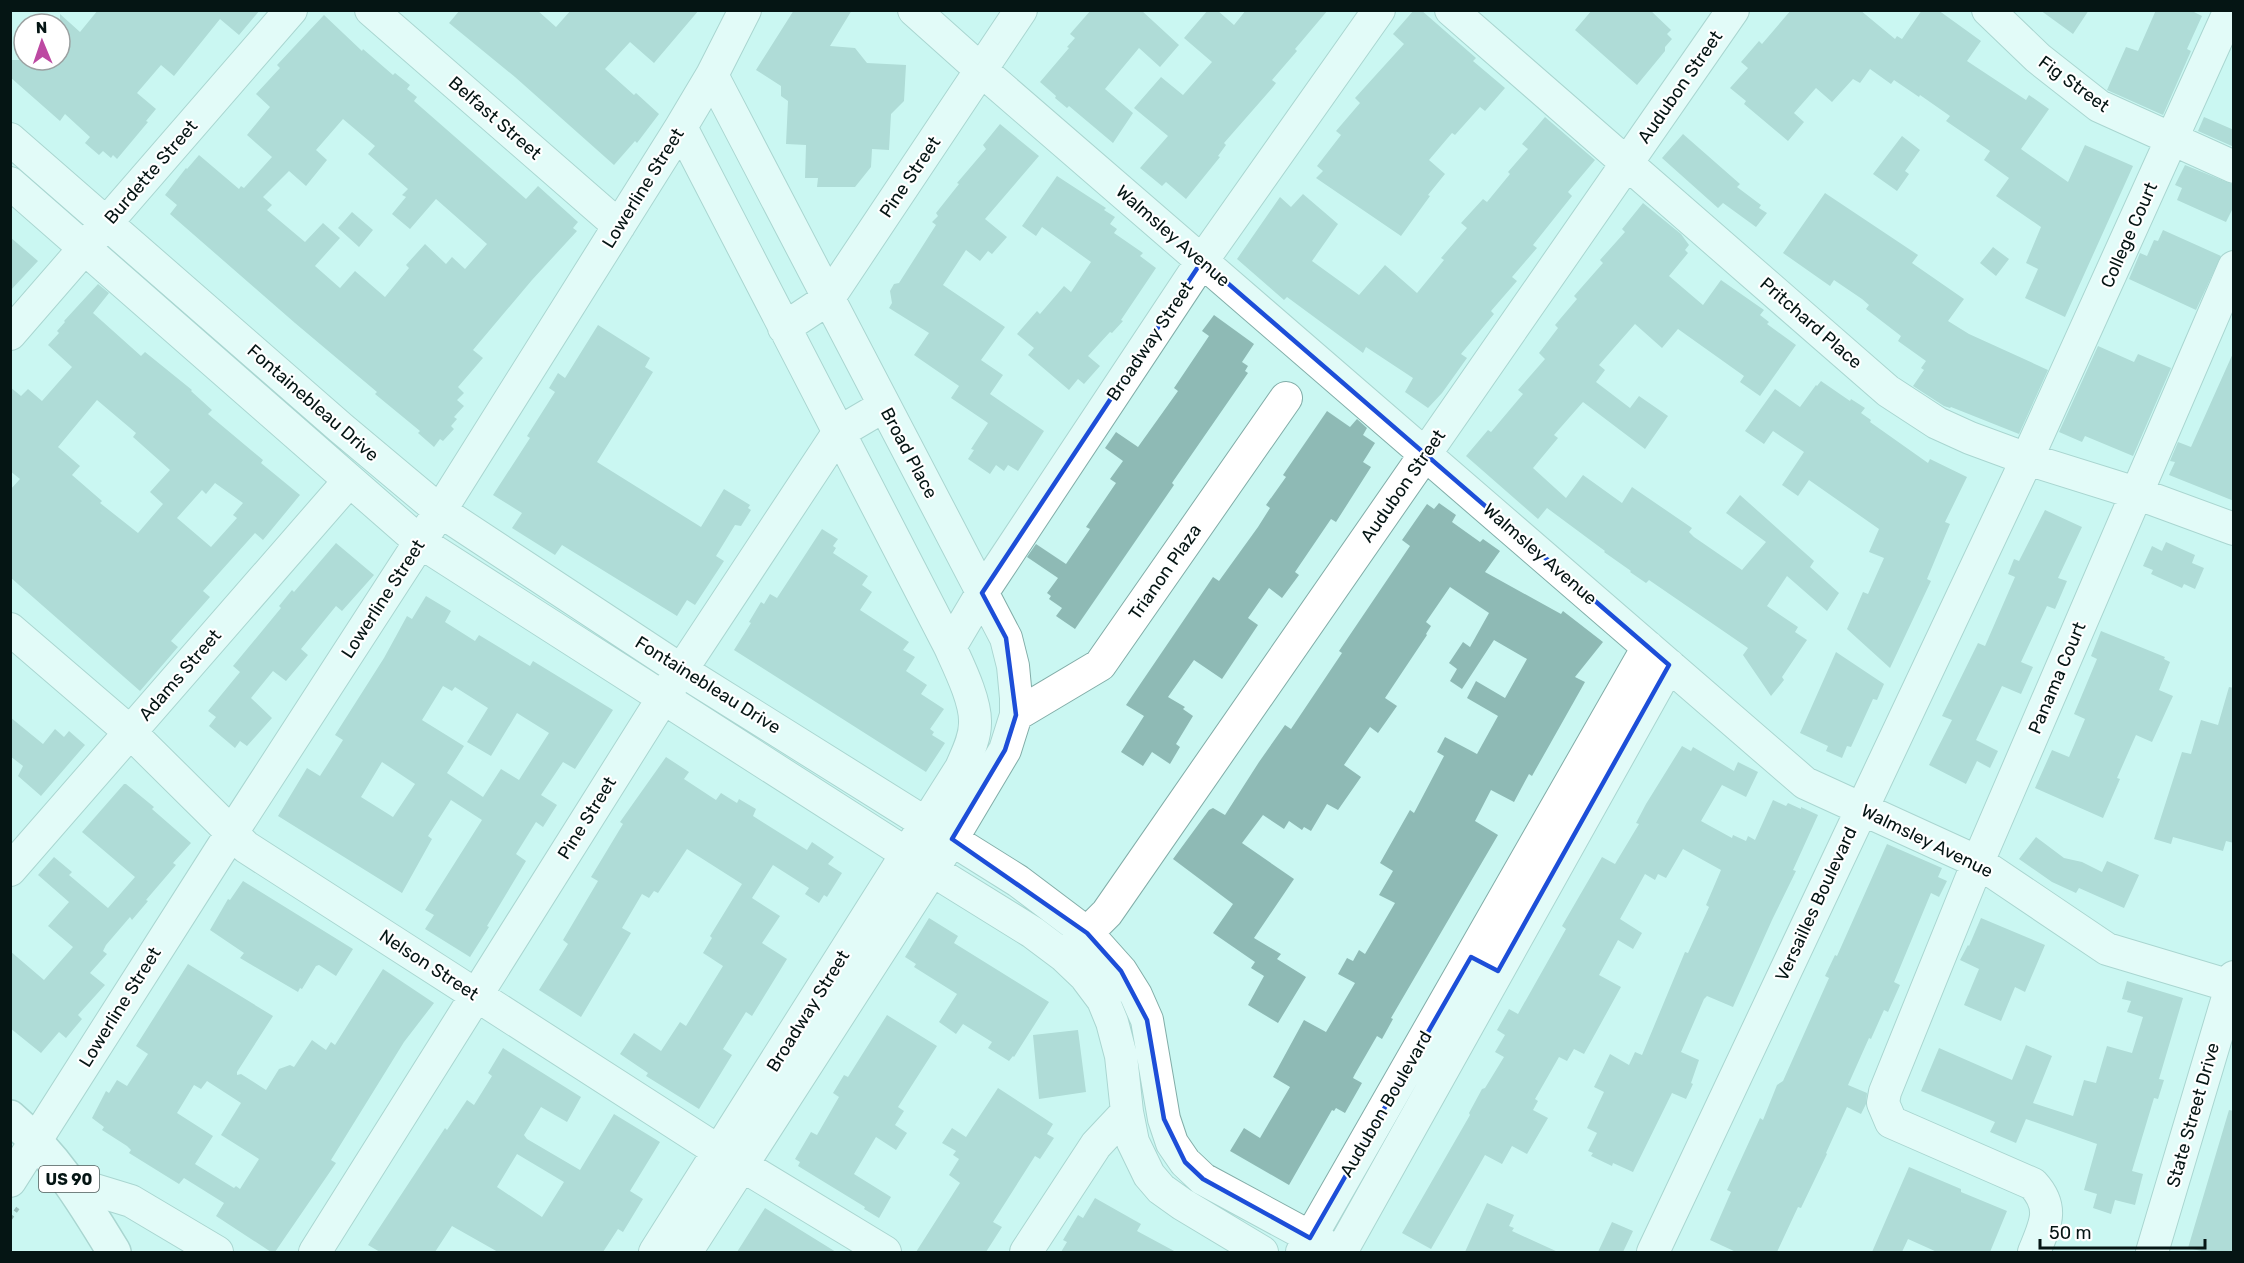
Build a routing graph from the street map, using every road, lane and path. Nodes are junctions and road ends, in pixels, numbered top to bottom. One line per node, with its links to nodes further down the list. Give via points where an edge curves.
1 (291, 10): 19 (street, Burdette Street)
2 (371, 10): 20 (street, Belfast Street)
3 (745, 10): 12 (street, Lowerline Street)
4 (915, 10): 11 (street, Walmsley Avenue)
5 (1021, 10): 11 (street, Pine Street)
6 (1379, 10): 22 (street, Broadway Street)
7 (1451, 10): 16 (street, Pritchard Place)
8 (1733, 10): 16 (street, Audubon Street)
9 (1988, 10): 15 (street, Fig Street, via 2038,58 2099,106)
10 (2230, 10): 15 (street, College Court)
11 (981, 70): 22 (street, Walmsley Avenue); 24 (street, Pine Street)
12 (712, 75): 13 (street, Lowerline Street); 24 (street, Broad Place)
13 (681, 127): 20 (street, Lowerline Street); 25 (street)
14 (10, 139): 19 (street, Fontainebleau Drive)
15 (2172, 141): 17 (street, Fig Street); 31 (street, College Court)
16 (1628, 162): 30 (street, Audubon Street); 31 (street, Pritchard Place, via 1888,391 1937,423)
17 (2234, 168)
18 (10, 183): 21 (street, Fontainebleau Drive)
19 (107, 223): 21 (street, Burdette Street); 34 (street, Fontainebleau Drive)
20 (619, 226): 34 (street, Lowerline Street)
21 (86, 248): 26 (street, Burdette Street); 32 (street, Fontainebleau Drive)
22 (1202, 261): 30 (street, Walmsley Avenue); 37 (street, Broadway Street)
23 (2234, 267): 33 (street, Panama Court)
24 (828, 299): 25 (street, Pine Street); 28 (street, Broad Place)
25 (784, 328): 29 (street)
26 (10, 334)
27 (1286, 399): 43 (street, Trianon Plaza, via 1100,665)
28 (884, 406): 29 (street, Pine Street); 37 (street, Broad Place)
29 (838, 433): 39 (street); 41 (street, Pine Street)
30 (1425, 454): 40 (street, Walmsley Avenue); 52 (street, Audubon Street, via 1113,904)
31 (2026, 459): 33 (street, Pritchard Place); 46 (street, Versailles Boulevard)
32 (349, 481): 36 (street, Fontainebleau Drive); 45 (street, Adams Street)
33 (2136, 493): 35 (street, Pritchard Place); 50 (street, Panama Court)
34 (440, 511): 36 (street, Lowerline Street); 41 (street, Fontainebleau Drive)
35 (2234, 529)
36 (420, 542): 42 (street, Fontainebleau Drive); 48 (street, Lowerline Street)
37 (982, 593): 39 (street, Broadway Street); 43 (street, Broad Place, via 1006,638)
38 (10, 630): 45 (street, Nelson Street)
39 (950, 647): 47 (street, Broadway Street, via 975,723 971,746)
40 (1658, 656): 44 (street, Audubon Boulevard); 46 (street, Walmsley Avenue, via 1805,783)
41 (681, 670): 42 (street, Pine Street); 47 (street, Fontainebleau Drive)
42 (663, 698): 49 (street, Fontainebleau Drive); 57 (street, Pine Street)
43 (1016, 715): 47 (street, Broad Place, via 1005,750)
44 (1625, 716): 54 (street, Audubon Boulevard); 55 (street, Audubon Boulevard)
45 (130, 732): 48 (street, Nelson Street); 51 (street, Adams Street)
46 (1860, 809): 50 (street, Walmsley Avenue); 75 (street, Versailles Boulevard)
47 (939, 831): 49 (street, Broadway Street); 52 (street, Fontainebleau Drive, via 1017,881)
48 (232, 832): 57 (street, Nelson Street, via 246,847); 60 (street, Lowerline Street)
49 (919, 862): 53 (street, Fontainebleau Drive); 61 (street, Broadway Street)
50 (1978, 862): 56 (street, Walmsley Avenue, via 2107,949); 64 (street, Panama Court, via 1883,1103 1891,1122 2033,1184 2044,1196 2046,1209)
51 (10, 870)
52 (1087, 933): 53 (street, Audubon Street); 65 (street, Fontainebleau Drive, via 1121,971 1147,1020 1164,1119 1172,1143 1185,1162 1203,1179)
53 (1064, 956): 58 (street, Fontainebleau Drive, via 1103,1000 1112,1022 1121,1056)
54 (1471, 957): 55 (street); 65 (street, Audubon Boulevard)
55 (1498, 971): 74 (street, Audubon Boulevard)
56 (2233, 983): 76 (street, State Street Drive)
57 (476, 995): 61 (street, Nelson Street); 68 (street, Pine Street)
58 (1127, 1112): 72 (street, via 1096,1145); 73 (street, Fontainebleau Drive, via 1142,1163 1161,1189)
59 (10, 1117): 60 (main road, US 90)
60 (36, 1139): 62 (street, Lowerline Street); 63 (main road, US 90)
61 (731, 1158): 69 (street, Broadway Street); 70 (street, Broadway Street); 71 (street, Nelson Street)
62 (10, 1181)
63 (72, 1183): 66 (main road, US 90); 67 (street, via 130,1201)
64 (2039, 1240)
65 (1306, 1245): 74 (street, Fontainebleau Drive)
66 (114, 1252)
67 (217, 1252)
68 (315, 1252)
69 (655, 1252)
70 (686, 1252)
71 (885, 1252)
72 (1026, 1252)
73 (1262, 1252)
74 (1339, 1252)
75 (1653, 1252)
76 (2152, 1252)

